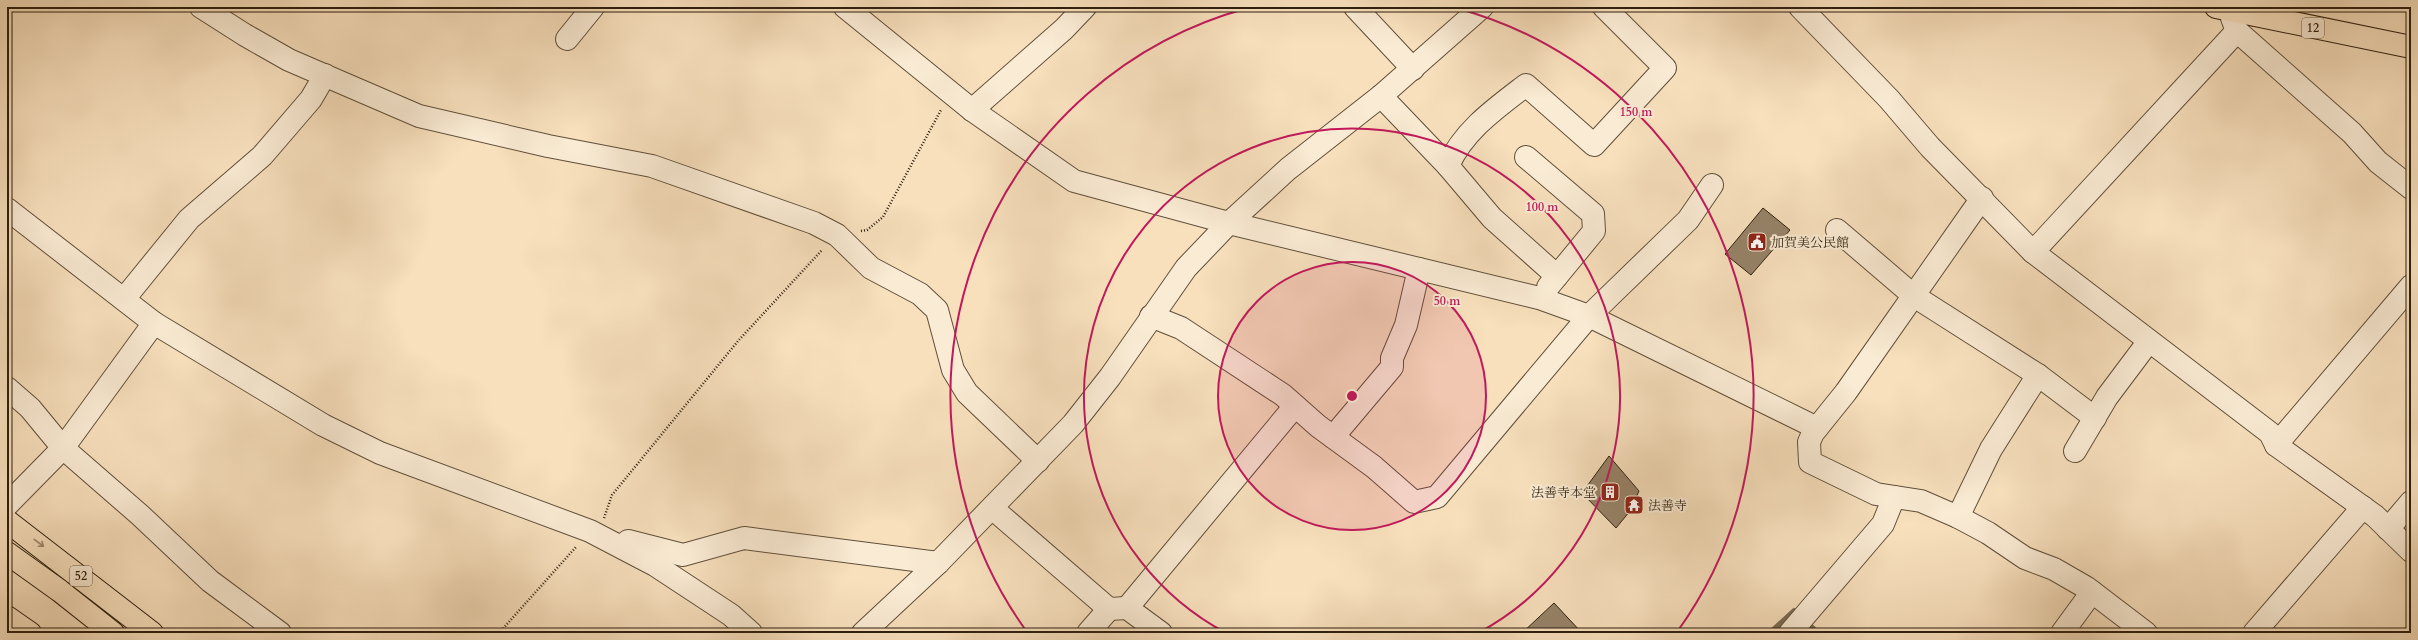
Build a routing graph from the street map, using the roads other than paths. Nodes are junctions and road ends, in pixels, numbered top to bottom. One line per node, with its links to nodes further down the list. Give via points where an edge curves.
1 (201, 7): 15 (street, via 283,56)
2 (593, 7): 12 (street)
3 (846, 7): 17 (street)
4 (1085, 7): 17 (street, via 1064,29)
5 (1482, 7): 14 (street)
6 (1604, 7): 19 (street, via 1665,68 1594,146 1526,85 1486,116 1454,152)
7 (1800, 7): 22 (street, via 1889,98 1930,147)
8 (1357, 8): 14 (street)
9 (2223, 9): 10 (main road, 12); 11 (street)
10 (2256, 11): 13 (main road, 12)
11 (2237, 31): 21 (street, via 2352,133 2378,162); 26 (street)
12 (567, 39)
13 (2411, 47)
14 (1412, 69): 16 (street)
15 (325, 75): 32 (street, via 311,99 262,156 189,219); 46 (street, via 419,116 548,146 652,166 814,223 837,235 871,268 920,294 937,310 953,370 967,394)
16 (1381, 96): 19 (street); 24 (street, via 1288,169)
17 (972, 110): 24 (street, via 1074,181)
18 (1526, 157): 28 (street, via 1593,214 1594,231)
19 (1448, 166): 28 (street, via 1492,218)
20 (1712, 185): 34 (street, via 1688,220)
21 (2411, 188)
22 (1982, 198): 26 (street); 30 (street)
23 (7, 209): 32 (street)
24 (1228, 222): 27 (street); 33 (street, via 1186,268)
25 (1837, 230): 30 (street)
26 (2033, 252): 36 (street)
27 (1419, 269): 31 (street); 42 (street, via 1406,326 1392,358 1392,367)
28 (1557, 276): 31 (street)
29 (2411, 286): 43 (street)
30 (1914, 296): 37 (street); 41 (street, via 1846,392)
31 (1538, 298): 34 (street)
32 (124, 299): 35 (street)
33 (1151, 316): 39 (street, via 1181,328 1283,395); 46 (street, via 1105,383 1073,424)
34 (1589, 316): 41 (street); 42 (street, via 1437,496 1414,502 1374,466)
35 (154, 323): 44 (street); 55 (street, via 323,426 380,453)
36 (2149, 340): 40 (street); 43 (street, via 2270,433)
37 (2038, 375): 40 (street); 52 (street, via 1991,449)
38 (7, 388): 44 (street, via 30,408)
39 (1295, 406): 42 (street); 60 (street)
40 (2095, 418): 45 (street)
41 (1817, 428): 47 (street, via 1809,442 1810,462 1876,494)
42 (1333, 437)
43 (2276, 445): 50 (street)
44 (63, 448): 49 (street); 66 (street, via 210,581)
45 (2075, 451)
46 (1038, 461): 51 (street)
47 (1894, 496): 52 (street, via 1921,501); 62 (street, via 1883,524)
48 (2411, 502): 54 (street)
49 (7, 505)
50 (2363, 507): 54 (street); 73 (street)
51 (992, 508): 58 (street); 60 (street)
52 (1958, 517): 59 (street, via 1988,533 2025,558 2054,569)
53 (7, 521): 65 (main road, 52, one-way to 65)
54 (2388, 528): 56 (street)
55 (590, 532): 58 (street, via 683,555 744,538); 67 (street, via 655,565 731,615)
56 (2411, 551)
57 (7, 553): 64 (main road)
58 (938, 562): 68 (street)
59 (2092, 592): 71 (street); 72 (street)
60 (1118, 608): 69 (street); 70 (street)
61 (7, 616): 63 (main road)
62 (1797, 624)
63 (30, 633)
64 (113, 633)
65 (152, 633)
66 (280, 633)
67 (751, 633)
68 (863, 633)
69 (1088, 633)
70 (1161, 633)
71 (2062, 633)
72 (2146, 633)
73 (2254, 633)

